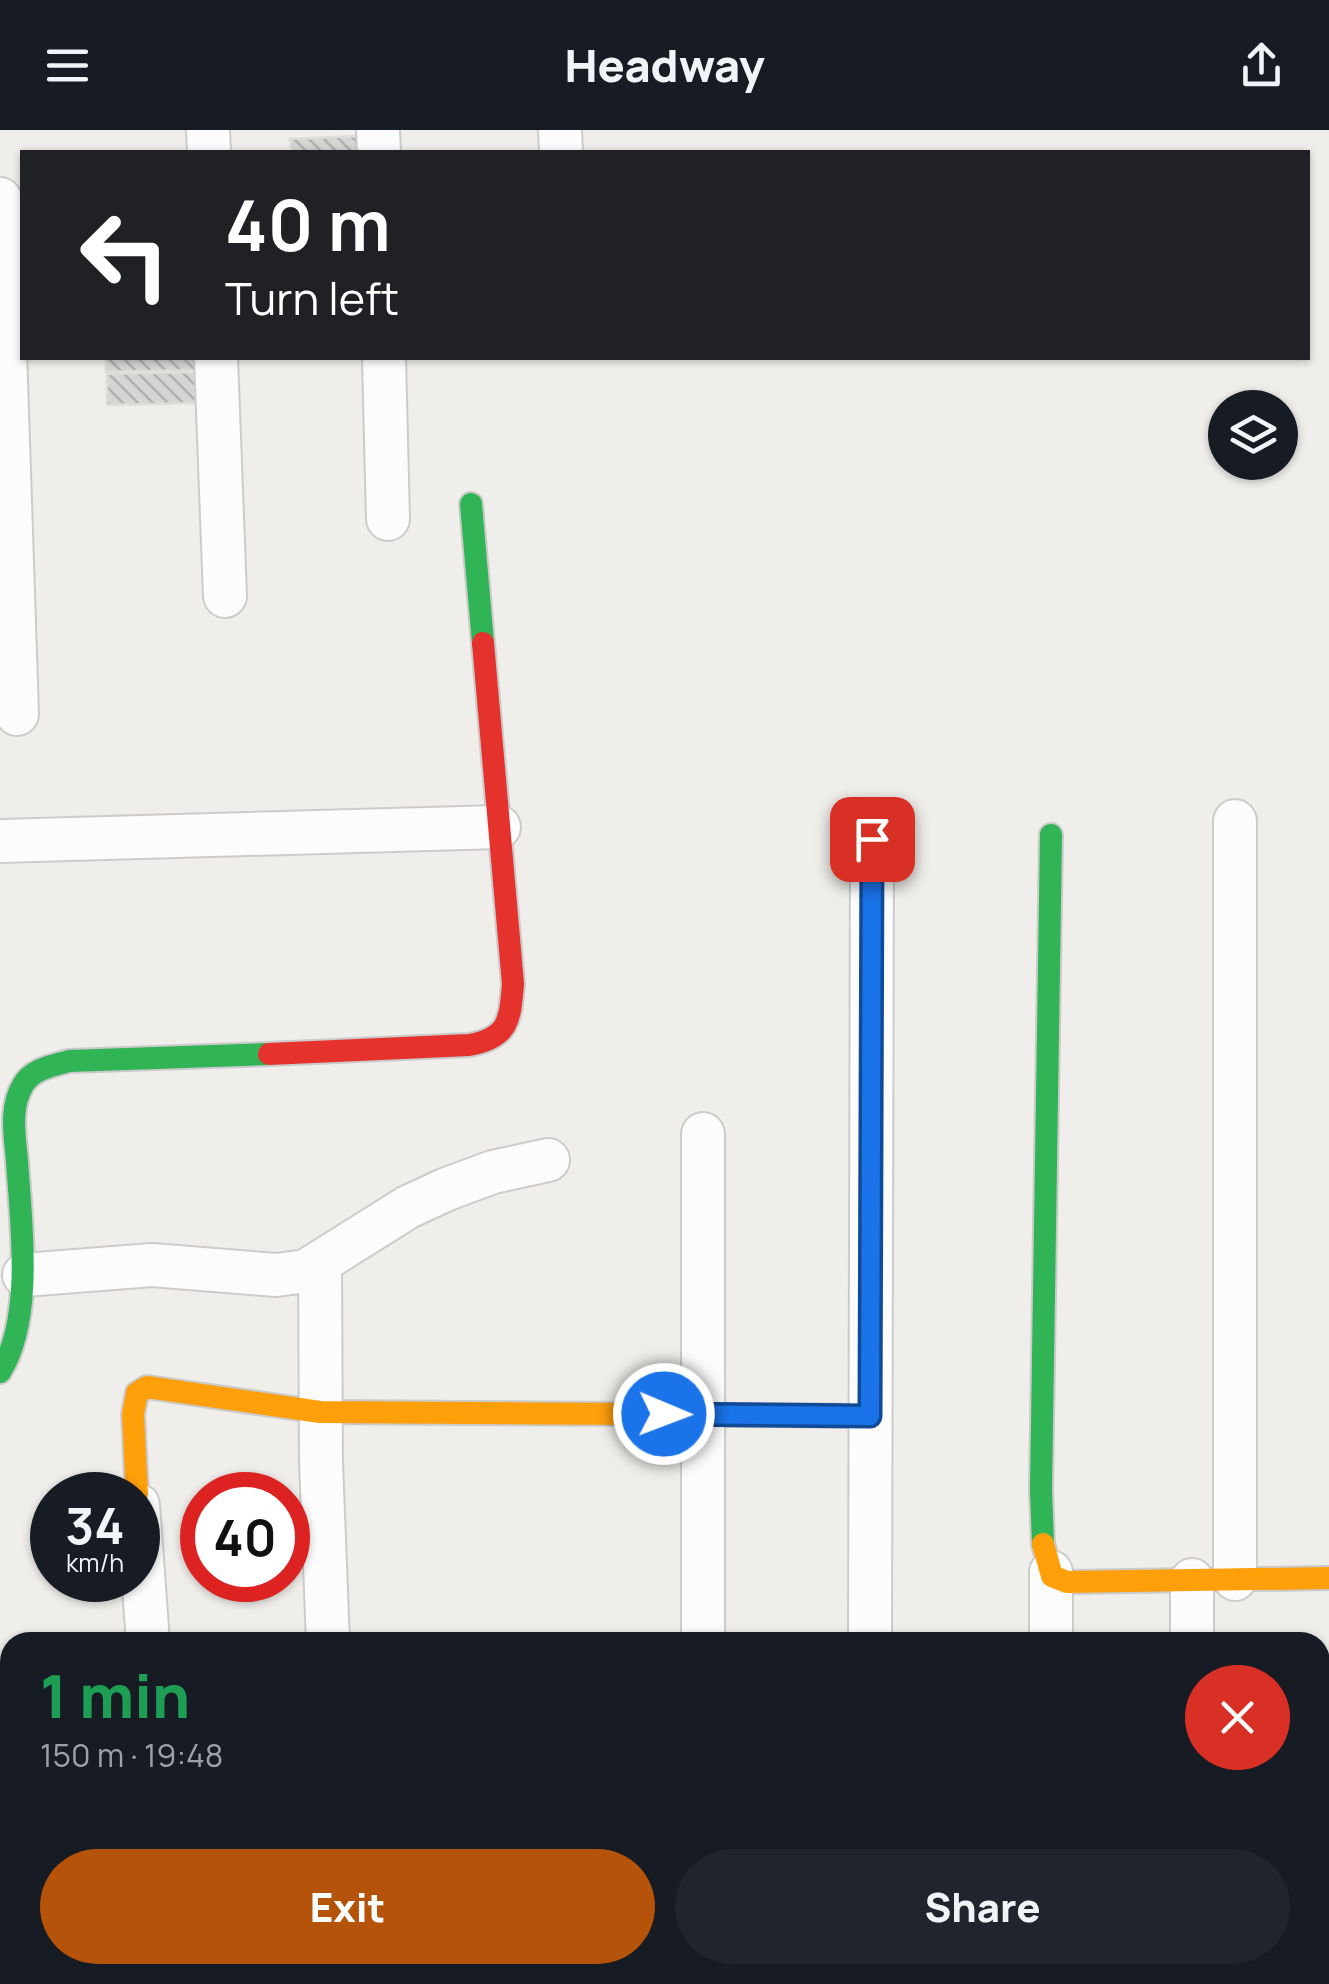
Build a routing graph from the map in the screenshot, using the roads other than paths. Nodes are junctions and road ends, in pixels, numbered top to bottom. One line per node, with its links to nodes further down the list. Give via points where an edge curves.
1 (0, 199): 7 (street)
2 (216, 360): 6 (street)
3 (384, 360): 5 (street)
4 (472, 504): 9 (street)
5 (388, 518)
6 (225, 596)
7 (17, 714)
8 (1235, 820): 25 (street)
9 (500, 826): 12 (street); 13 (street, via 513,984 511,1014 501,1034 486,1044 70,1061)
10 (1051, 835): 23 (street, via 1041,1490)
11 (872, 839): 21 (street)
12 (0, 841)
13 (13, 1076): 17 (street)
14 (703, 1134): 20 (street)
15 (548, 1160): 16 (street, via 447,1189)
16 (320, 1263): 17 (street, via 276,1275 152,1264); 19 (street)
17 (24, 1275): 18 (street, via 8,1366)
18 (0, 1372)
19 (320, 1412): 20 (street); 22 (street, via 147,1387 137,1394 133,1414); 29 (street)
20 (703, 1414): 21 (street); 30 (street)
21 (870, 1416): 31 (street)
22 (136, 1472)
23 (1051, 1572): 26 (street, via 1068,1582); 32 (street)
24 (1329, 1578): 25 (street)
25 (1234, 1579): 26 (street)
26 (1192, 1580): 33 (street)
27 (145, 1602): 28 (street)
28 (147, 1632)
29 (328, 1632)
30 (703, 1632)
31 (870, 1632)
32 (1051, 1632)
33 (1192, 1632)

